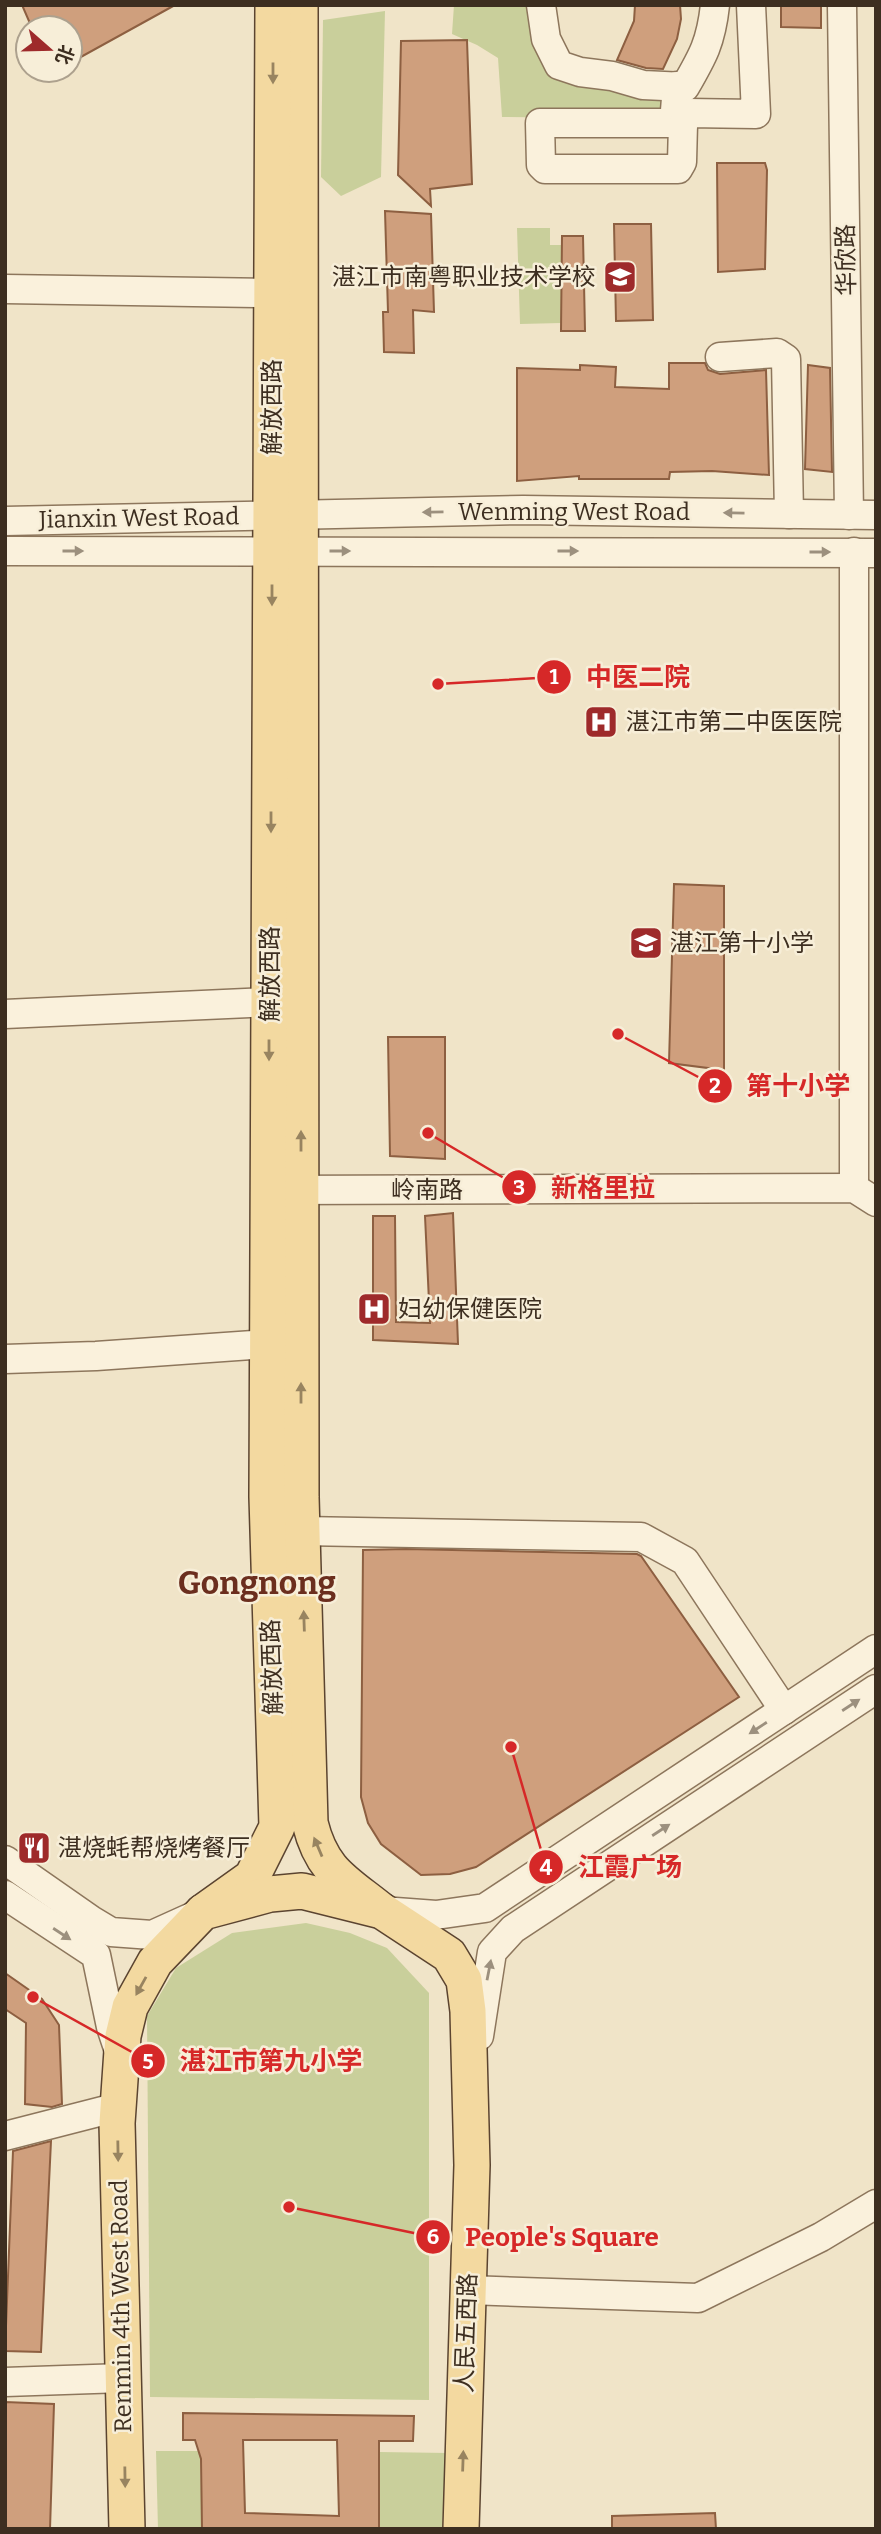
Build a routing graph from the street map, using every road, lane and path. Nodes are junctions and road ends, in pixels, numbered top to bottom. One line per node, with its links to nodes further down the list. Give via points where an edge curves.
1 (273, 5): 13 (main road, 解放西路, one-way to 13)
2 (300, 5): 13 (main road, 解放西路)
3 (541, 5): 7 (street, via 546,39 559,65 643,85)
4 (715, 5): 7 (street, via 705,52 685,87)
5 (751, 5): 8 (street, via 756,114 688,113)
6 (842, 5): 14 (street, 华欣路)
7 (677, 86): 8 (street)
8 (678, 124): 8 (street, via 540,123 541,165 545,169 678,169 682,162)
9 (5, 289): 10 (street)
10 (264, 293)
11 (720, 357): 12 (street, via 777,353 786,359)
12 (789, 514): 13 (street, Wenming West Road, one-way to 13, via 523,510); 14 (street, Wenming West Road)
13 (286, 515): 15 (street, Jianxin West Road); 17 (main road, 解放西路)
14 (863, 515)
15 (5, 521)
16 (5, 551): 17 (street, Jianxin West Road, one-way to 17)
17 (286, 551): 18 (street, Wenming West Road, one-way to 18); 19 (main road, 解放西路, one-way to 19); 21 (main road, 解放西路, one-way to 17)
18 (865, 553): 22 (street)
19 (270, 1002): 20 (street); 21 (main road, 解放西路, one-way to 21)
20 (5, 1014)
21 (285, 1190): 22 (street, 岭南路); 23 (main road, 解放西路); 25 (main road, 解放西路, one-way to 21)
22 (865, 1195)
23 (268, 1344): 24 (street); 32 (main road, 解放西路, via 267,1497 277,1827 252,1877)
24 (5, 1359)
25 (302, 1531): 28 (street, via 641,1537 685,1561); 31 (main road, 解放西路, one-way to 25, via 328,1868 315,1846 310,1823)
26 (876, 1649): 28 (street)
27 (876, 1689): 35 (street, one-way to 27, via 474,2087 492,1952 513,1929)
28 (784, 1710): 31 (street, one-way to 31, via 485,1908 436,1915)
29 (5, 1860): 32 (street, via 111,1932 152,1935)
30 (5, 1895): 33 (street, one-way to 33, via 96,1955)
31 (382, 1911): 32 (main road, via 302,1891 270,1894); 35 (main road, 人民五西路, via 449,1955 464,1980)
32 (203, 1912): 33 (main road, 解放西路, one-way to 33, via 155,1962 130,2007)
33 (119, 2082): 34 (street); 38 (main road, Renmin 4th West Road, one-way to 38)
34 (5, 2136)
35 (472, 2165): 37 (main road, 人民五西路)
36 (876, 2204): 37 (street, via 698,2298)
37 (468, 2290): 41 (main road, 人民五西路, one-way to 37)
38 (123, 2378): 39 (street); 40 (main road, Renmin 4th West Road, one-way to 40)
39 (5, 2382)
40 (127, 2529)
41 (461, 2529)

